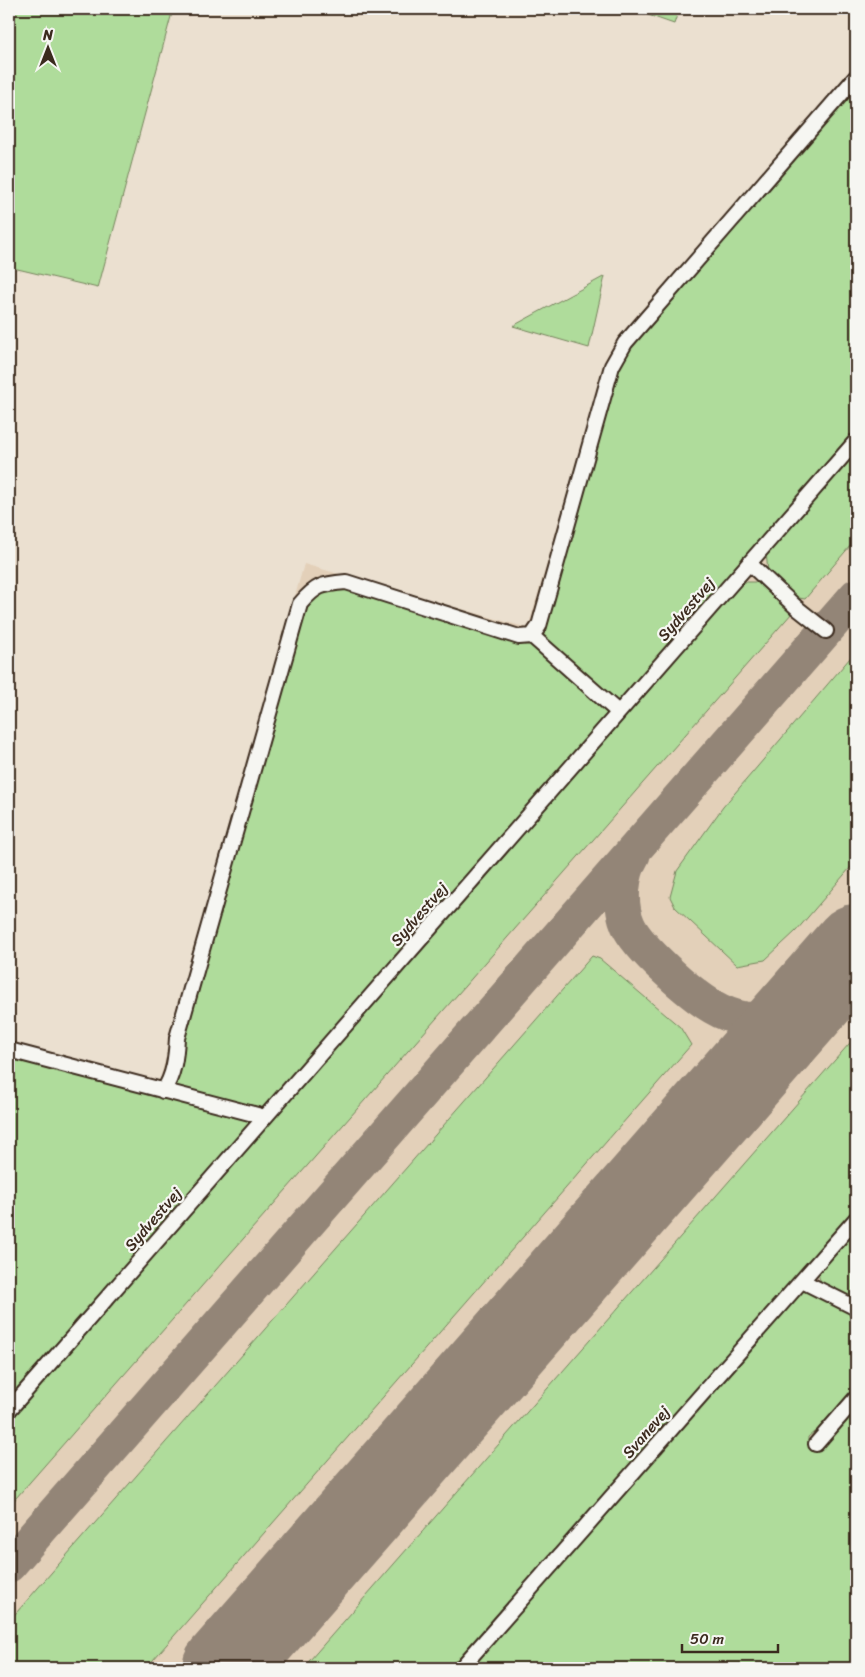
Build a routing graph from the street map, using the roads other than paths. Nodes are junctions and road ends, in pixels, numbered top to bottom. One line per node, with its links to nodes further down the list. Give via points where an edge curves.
1 (856, 77): 5 (lane, via 625,343 612,366 539,626)
2 (856, 441): 3 (lane, Sydvestvej)
3 (749, 563): 4 (lane); 6 (lane, Sydvestvej)
4 (826, 631)
5 (532, 636): 6 (lane); 8 (lane, via 519,637 346,582 326,584 311,591 300,604 177,1038 176,1057)
6 (618, 712): 9 (lane, Sydvestvej)
7 (9, 1050): 8 (lane)
8 (163, 1091): 9 (lane)
9 (265, 1117): 14 (lane, Sydvestvej)
10 (856, 1219): 11 (lane, Svanevej)
11 (802, 1281): 12 (lane); 16 (lane, Svanevej)
12 (856, 1308)
13 (856, 1398): 15 (lane)
14 (9, 1410)
15 (816, 1444)
16 (461, 1668)

